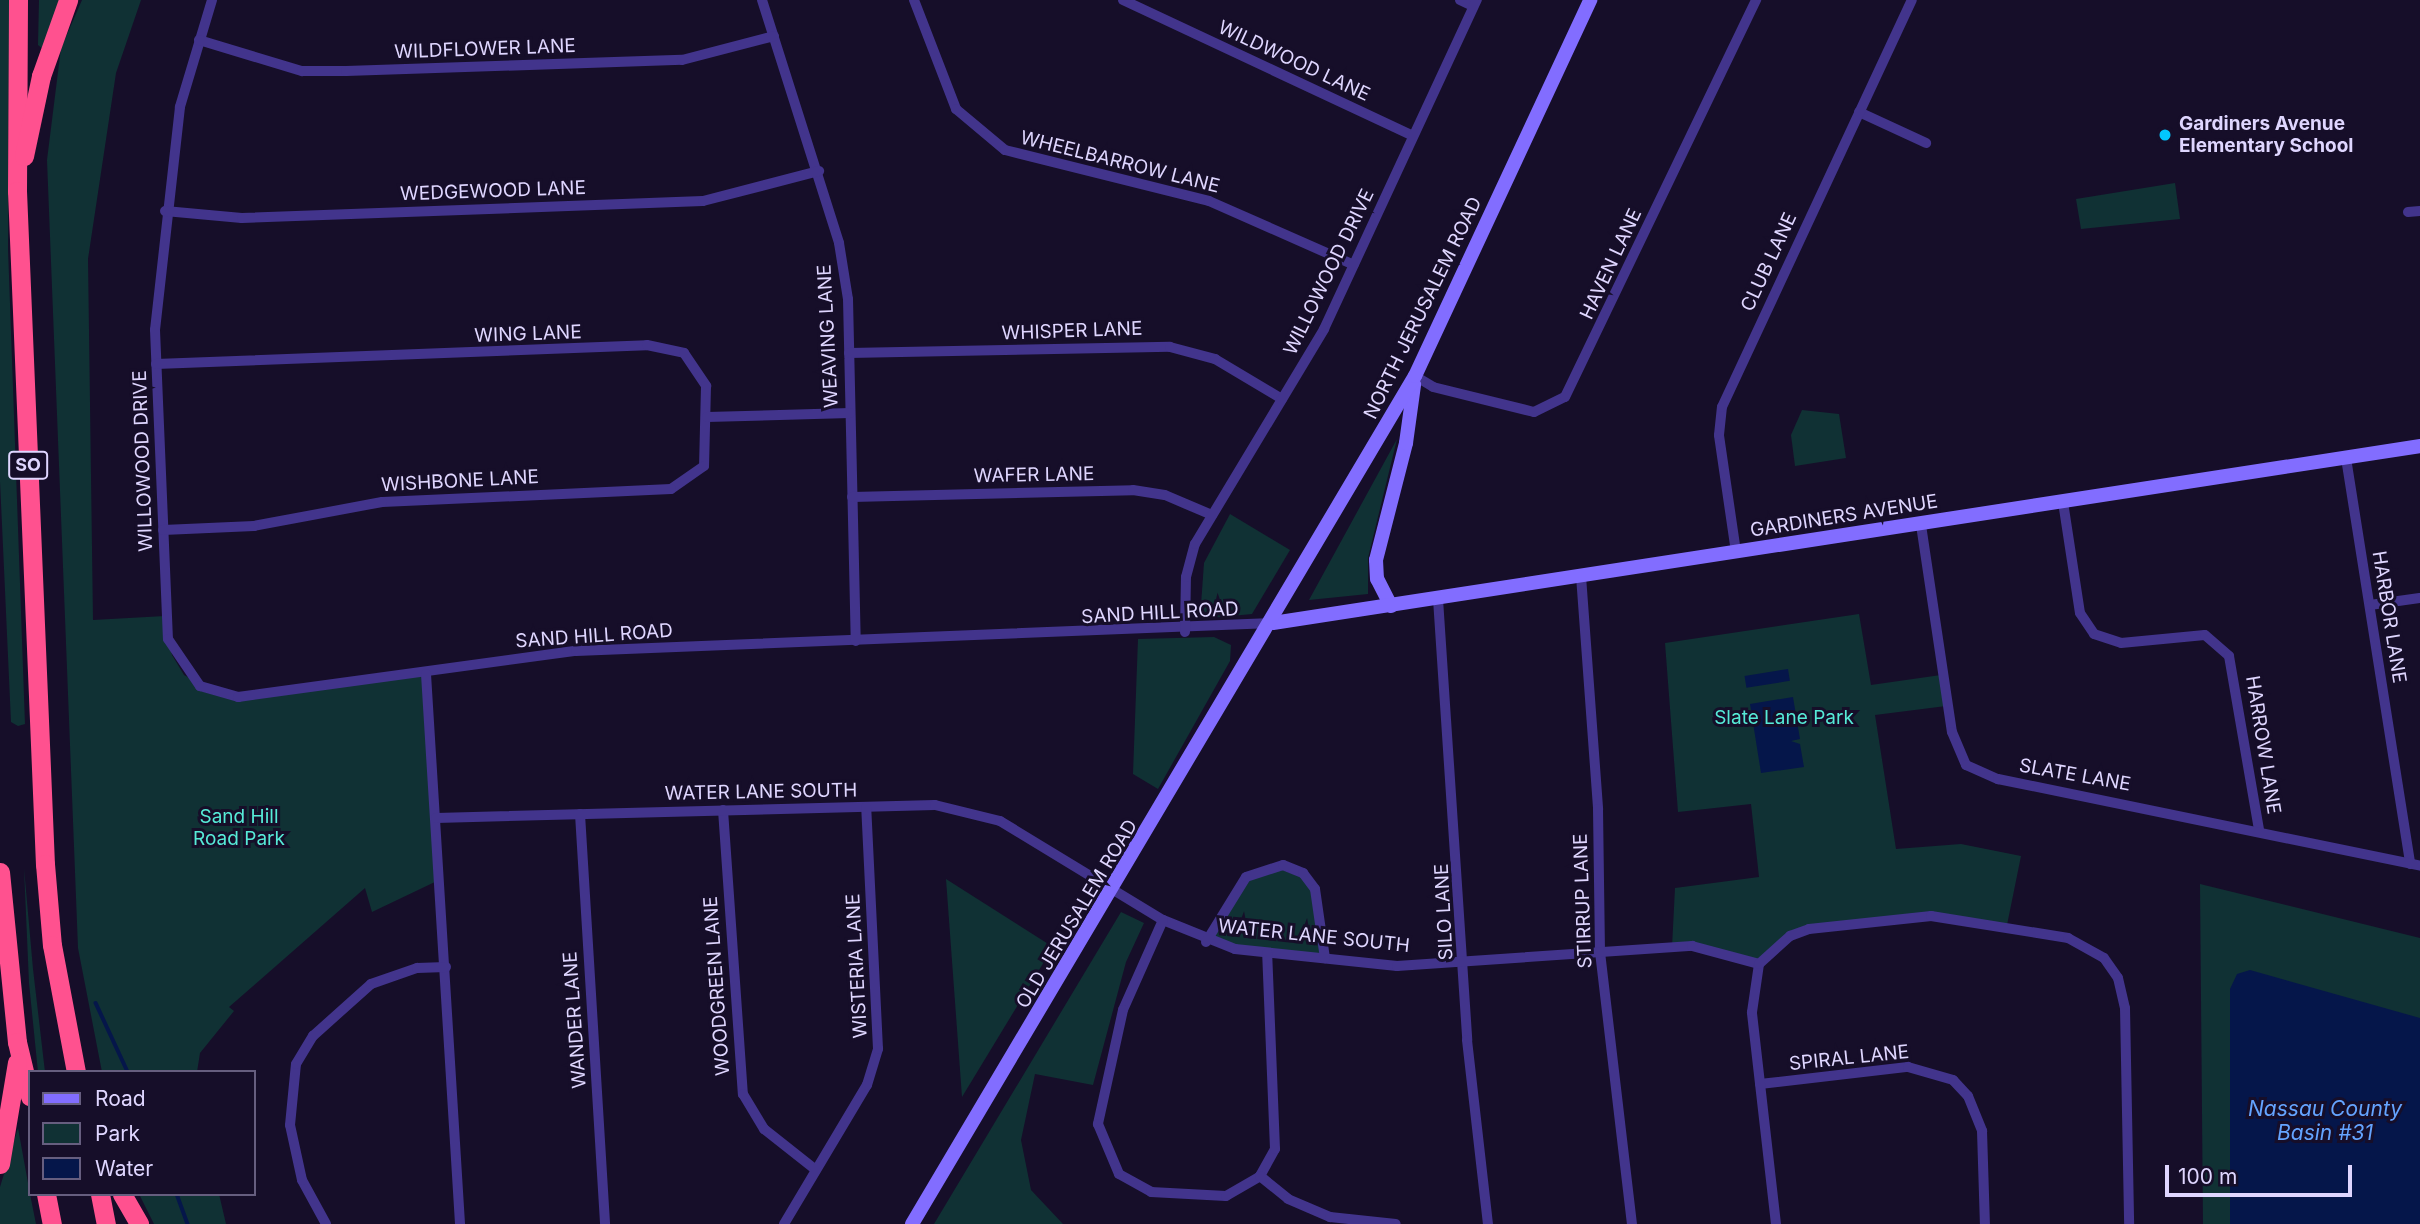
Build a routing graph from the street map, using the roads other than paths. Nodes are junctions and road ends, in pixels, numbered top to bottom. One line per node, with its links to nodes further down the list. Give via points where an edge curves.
1 (18, 0): 18 (highway, SO)
2 (68, 0): 18 (highway, via 41,76)
3 (212, 0): 13 (street, WILLOWOOD DRIVE)
4 (762, 0): 12 (street, WEAVING LANE)
5 (914, 0): 22 (street, WHEELBARROW LANE, via 956,109 1005,150 1209,201)
6 (1123, 0): 15 (street, WILDWOOD LANE)
7 (1460, 0): 11 (street)
8 (1590, 0): 25 (main road, NORTH JERUSALEM ROAD)
9 (1756, 0): 25 (street, HAVEN LANE, via 1565,397 1534,412 1433,387)
10 (1912, 0): 14 (street, CLUB LANE)
11 (1475, 3): 15 (street, WILLOWOOD DRIVE)
12 (774, 36): 13 (street, WILDFLOWER LANE, via 682,60 346,71 280,66); 17 (street, WEAVING LANE)
13 (199, 40): 20 (street, WILLOWOOD DRIVE, via 180,107)
14 (1859, 112): 16 (street); 36 (street, CLUB LANE, via 1721,407 1719,435)
15 (1413, 136): 22 (street, WILLOWOOD DRIVE)
16 (1926, 143)
17 (819, 171): 20 (street, WEDGEWOOD LANE, via 703,201 242,218); 23 (street, WEAVING LANE, via 839,243)
18 (17, 191): 56 (highway, SO)
19 (2420, 211): 21 (street)
20 (165, 212): 24 (street, WILLOWOOD DRIVE, via 156,273)
21 (2408, 212)
22 (1354, 265): 26 (street, WILLOWOOD DRIVE)
23 (849, 354): 26 (street, WHISPER LANE, via 1170,347 1215,359); 27 (street, WEAVING LANE)
24 (156, 364): 28 (street, WING LANE, via 671,346 698,366); 35 (street, WILLOWOOD DRIVE)
25 (1415, 376): 41 (main road, via 1406,443 1376,560 1382,593); 42 (main road, NORTH JERUSALEM ROAD)
26 (1282, 399): 33 (street, WILLOWOOD DRIVE)
27 (850, 413): 28 (street); 31 (street, WEAVING LANE)
28 (707, 417): 35 (street, WISHBONE LANE, via 704,466 671,489 382,502 254,526)
29 (2420, 446): 30 (main road, GARDINERS AVENUE)
30 (2346, 458): 32 (main road, GARDINERS AVENUE); 40 (street, HARBOR LANE)
31 (852, 497): 33 (street, WAFER LANE, via 1133,490 1165,495); 44 (street, WEAVING LANE)
32 (2063, 502): 34 (main road, GARDINERS AVENUE); 50 (street, HARROW LANE, via 2080,613 2094,634 2121,643 2205,635 2229,656)
33 (1212, 515): 43 (street, WILLOWOOD DRIVE, via 1186,578)
34 (1921, 525): 36 (main road, GARDINERS AVENUE); 50 (street, SLATE LANE, via 1952,732 1966,765 1998,779)
35 (163, 530): 45 (street, WILLOWOOD DRIVE, via 168,639 200,686 238,697)
36 (1736, 552): 37 (main road, GARDINERS AVENUE)
37 (1581, 576): 39 (main road, GARDINERS AVENUE); 57 (street, STIRRUP LANE, via 1598,809)
38 (2420, 598): 40 (street)
39 (1438, 599): 41 (main road, GARDINERS AVENUE); 60 (street, SILO LANE)
40 (2370, 605): 51 (street, HARBOR LANE)
41 (1391, 606): 42 (main road, GARDINERS AVENUE)
42 (1273, 623): 43 (street, SAND HILL ROAD); 53 (main road, OLD JERUSALEM ROAD)
43 (1185, 632): 44 (street, SAND HILL ROAD)
44 (856, 641): 45 (street, SAND HILL ROAD, via 576,651)
45 (426, 674): 49 (street)
46 (866, 807): 47 (street, WATER LANE SOUTH); 53 (street, WATER LANE SOUTH, via 935,805 978,812); 69 (street, WISTERIA LANE, via 878,1049 867,1085)
47 (723, 810): 48 (street, WATER LANE SOUTH); 69 (street, WOODGREEN LANE, via 743,1094 764,1129)
48 (580, 814): 49 (street, WATER LANE SOUTH); 79 (street, WANDER LANE)
49 (436, 818): 62 (street)
50 (2259, 829): 51 (street, SLATE LANE)
51 (2415, 865)
52 (0, 872): 63 (highway)
53 (1114, 889): 54 (street, WATER LANE SOUTH); 81 (main road, OLD JERUSALEM ROAD)
54 (1163, 920): 55 (street, WATER LANE SOUTH); 70 (street, via 1123,1010 1100,1106 1101,1144 1119,1174 1151,1192 1210,1199)
55 (1206, 942): 58 (street, WATER LANE SOUTH); 59 (street, via 1246,877 1283,865 1303,873 1315,889)
56 (52, 945): 64 (highway, SO); 65 (highway)
57 (1600, 952): 60 (street, WATER LANE SOUTH); 61 (street, WATER LANE SOUTH, via 1692,947); 84 (street, STIRRUP LANE)
58 (1267, 953): 59 (street, WATER LANE SOUTH); 70 (street, via 1278,1129)
59 (1325, 958): 60 (street, WATER LANE SOUTH, via 1397,966)
60 (1464, 961): 83 (street, SILO LANE)
61 (1759, 964): 66 (street, via 1752,1012); 87 (street, via 1790,936 1809,929 1931,916 2068,938 2104,958 2118,978 2125,1008)
62 (446, 967): 77 (street, via 417,968 371,984 313,1035 296,1064 290,1125 303,1180); 78 (street)
63 (19, 1050): 67 (highway); 68 (highway)
64 (76, 1070)
65 (85, 1070)
66 (1760, 1084): 85 (street); 86 (street, SPIRAL LANE, via 1908,1067 1953,1080 1968,1096 1982,1131)
67 (28, 1088)
68 (0, 1164)
69 (816, 1170): 80 (street, WISTERIA LANE)
70 (1260, 1176): 82 (street, via 1288,1199 1330,1217)
71 (46, 1196): 74 (highway)
72 (100, 1196): 75 (highway)
73 (123, 1196): 76 (highway)
74 (52, 1224)
75 (106, 1224)
76 (139, 1224)
77 (326, 1224)
78 (460, 1224)
79 (605, 1224)
80 (784, 1224)
81 (912, 1224)
82 (1396, 1224)
83 (1488, 1224)
84 (1632, 1224)
85 (1776, 1224)
86 (1985, 1224)
87 (2129, 1224)

